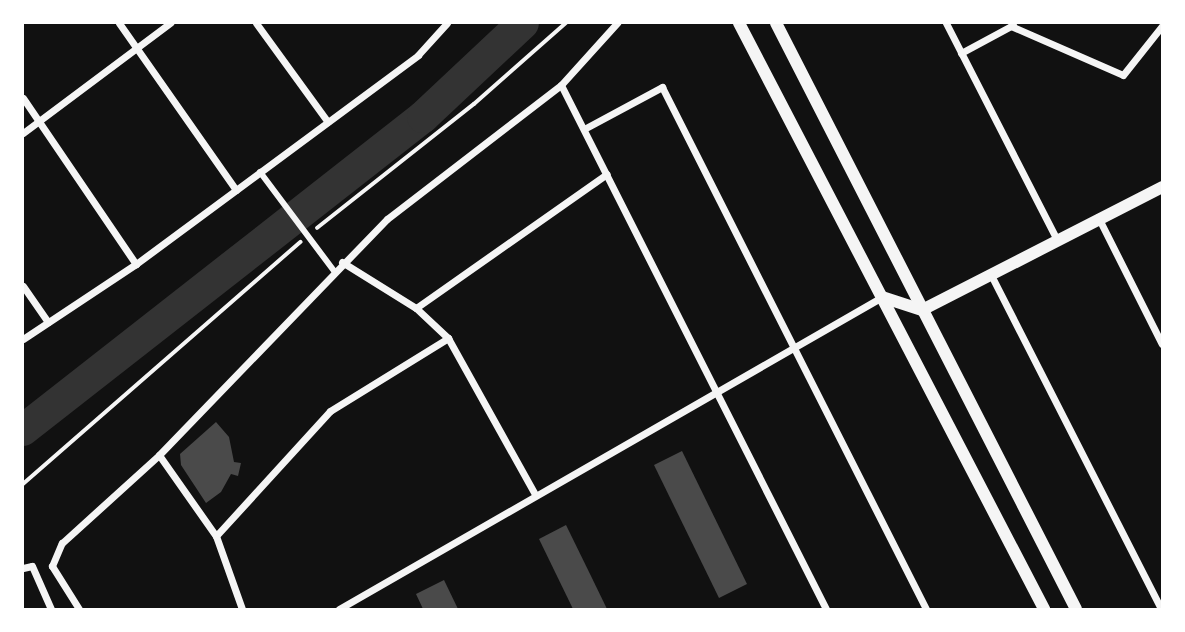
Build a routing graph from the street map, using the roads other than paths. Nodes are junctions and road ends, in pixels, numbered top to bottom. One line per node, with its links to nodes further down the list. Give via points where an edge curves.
1 (119, 23): 11 (street)
2 (170, 23): 11 (street)
3 (256, 23): 15 (street)
4 (447, 23): 15 (street, via 418,55)
5 (617, 23): 13 (street)
6 (739, 23): 30 (street)
7 (776, 23): 32 (street)
8 (946, 23): 12 (street)
9 (1013, 24): 10 (street, via 1123,75); 12 (street)
10 (1162, 26)
11 (135, 50): 16 (street); 22 (street)
12 (961, 53): 24 (street)
13 (561, 85): 17 (street); 25 (street, via 387,219)
14 (23, 98): 16 (street)
15 (328, 122): 19 (street)
16 (40, 123): 18 (street); 26 (street)
17 (584, 129): 20 (street); 37 (street, via 662,88)
18 (23, 133)
19 (261, 173): 22 (street); 27 (street)
20 (607, 174): 31 (street); 38 (street)
21 (1162, 187): 23 (street)
22 (236, 190): 26 (street)
23 (1098, 217): 24 (street); 36 (street)
24 (1056, 238): 28 (street)
25 (342, 262): 27 (street); 31 (street)
26 (136, 264): 33 (street)
27 (334, 271): 39 (street)
28 (992, 277): 32 (street); 51 (street)
29 (23, 286): 33 (street)
30 (882, 297): 32 (street); 37 (street); 49 (street)
31 (416, 308): 34 (street)
32 (922, 310): 50 (street)
33 (48, 322): 35 (street)
34 (448, 338): 40 (street); 41 (street, via 330,411)
35 (23, 339)
36 (1162, 344)
37 (794, 348): 38 (street); 48 (street)
38 (718, 391): 40 (street); 47 (street)
39 (159, 455): 41 (street); 44 (street, via 62,543 52,566)
40 (535, 494): 46 (street)
41 (216, 536): 45 (street)
42 (23, 568): 43 (street, via 32,566)
43 (51, 609)
44 (79, 609)
45 (242, 609)
46 (339, 609)
47 (826, 609)
48 (926, 609)
49 (1044, 609)
50 (1076, 609)
51 (1161, 609)

